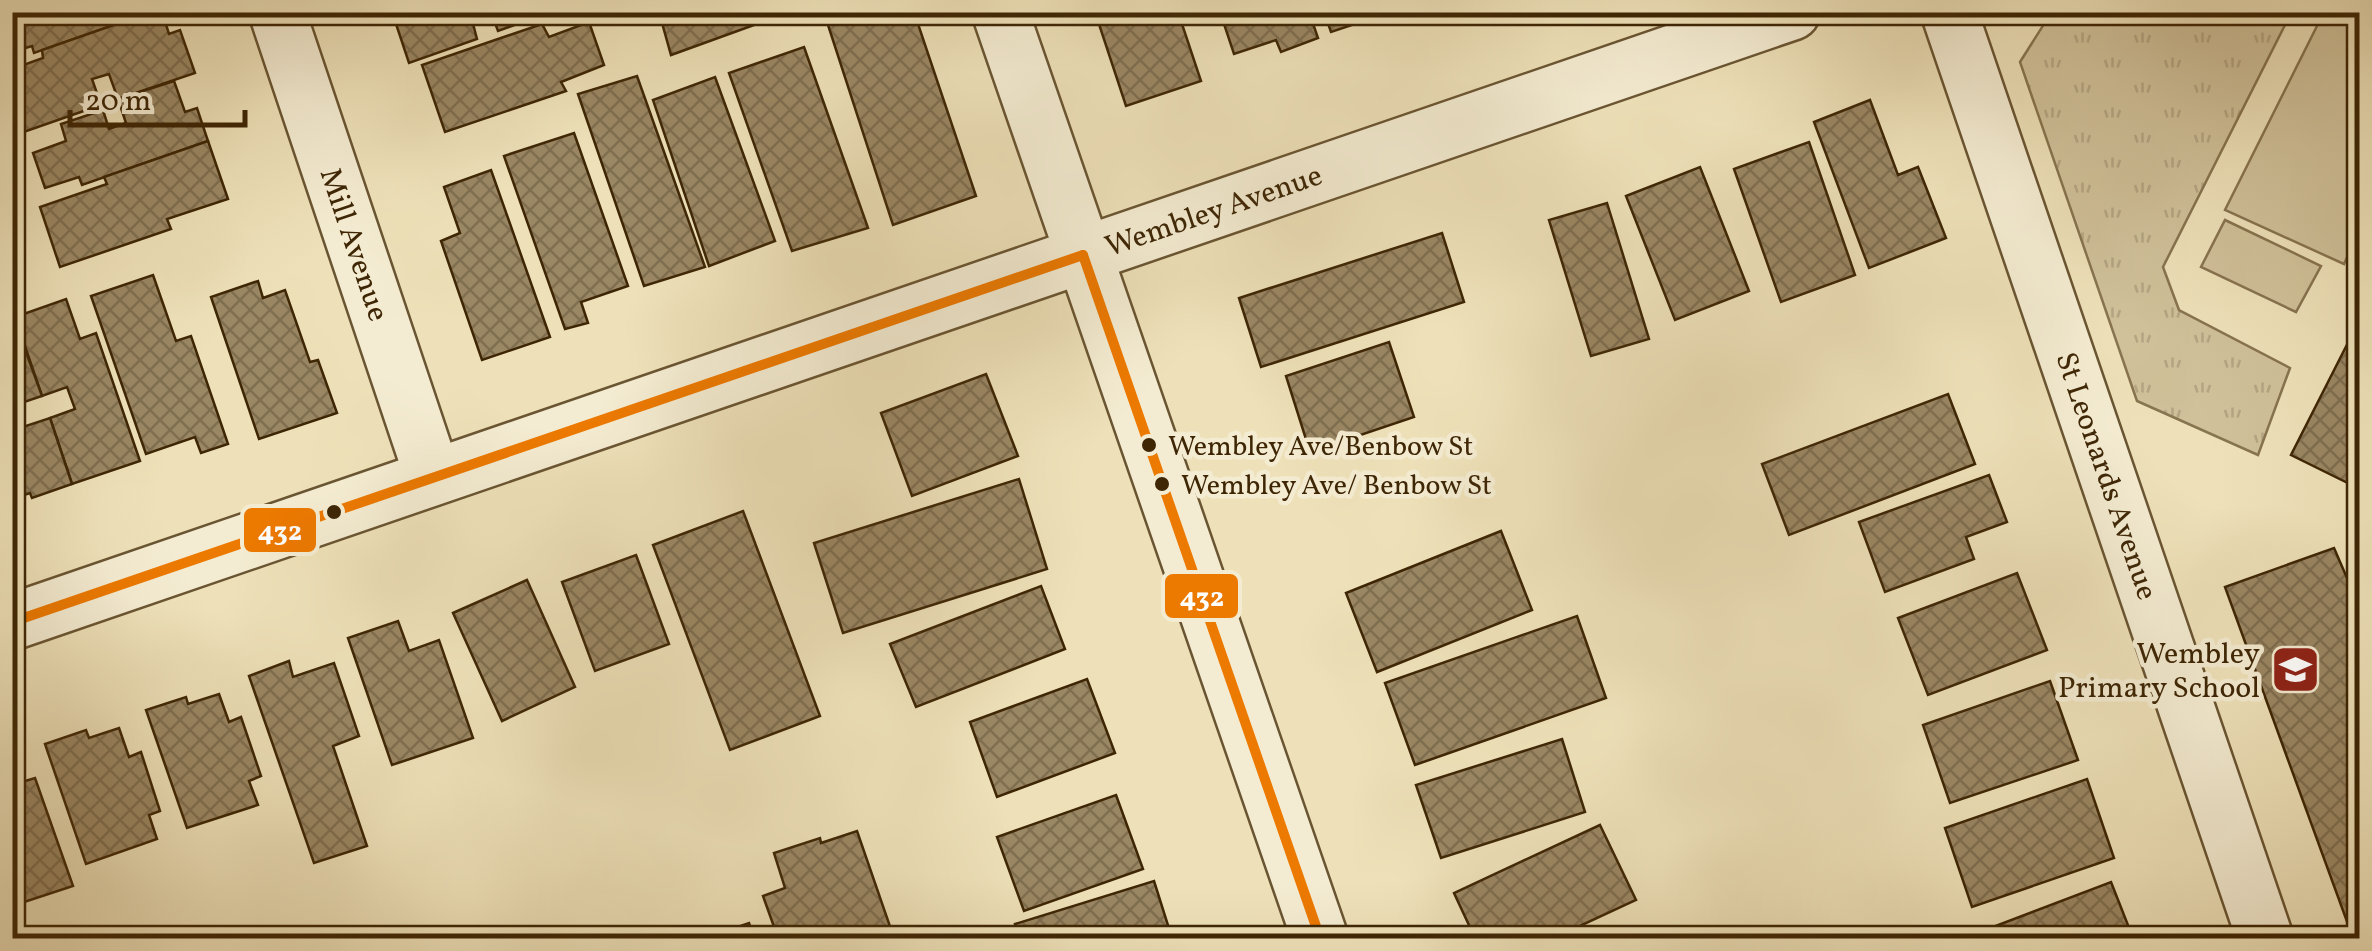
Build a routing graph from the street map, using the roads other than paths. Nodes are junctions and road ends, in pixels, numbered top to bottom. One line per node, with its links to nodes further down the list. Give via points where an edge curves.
1 (276, 12): 6 (street, Mill Avenue)
2 (1000, 12): 5 (street)
3 (1792, 12): 5 (street, Wembley Avenue)
4 (1949, 12): 9 (street, St Leonards Avenue)
5 (1083, 255): 6 (street, Wembley Avenue); 8 (street)
6 (433, 477): 7 (street, Wembley Avenue)
7 (12, 622)
8 (1320, 938)
9 (2265, 938)

